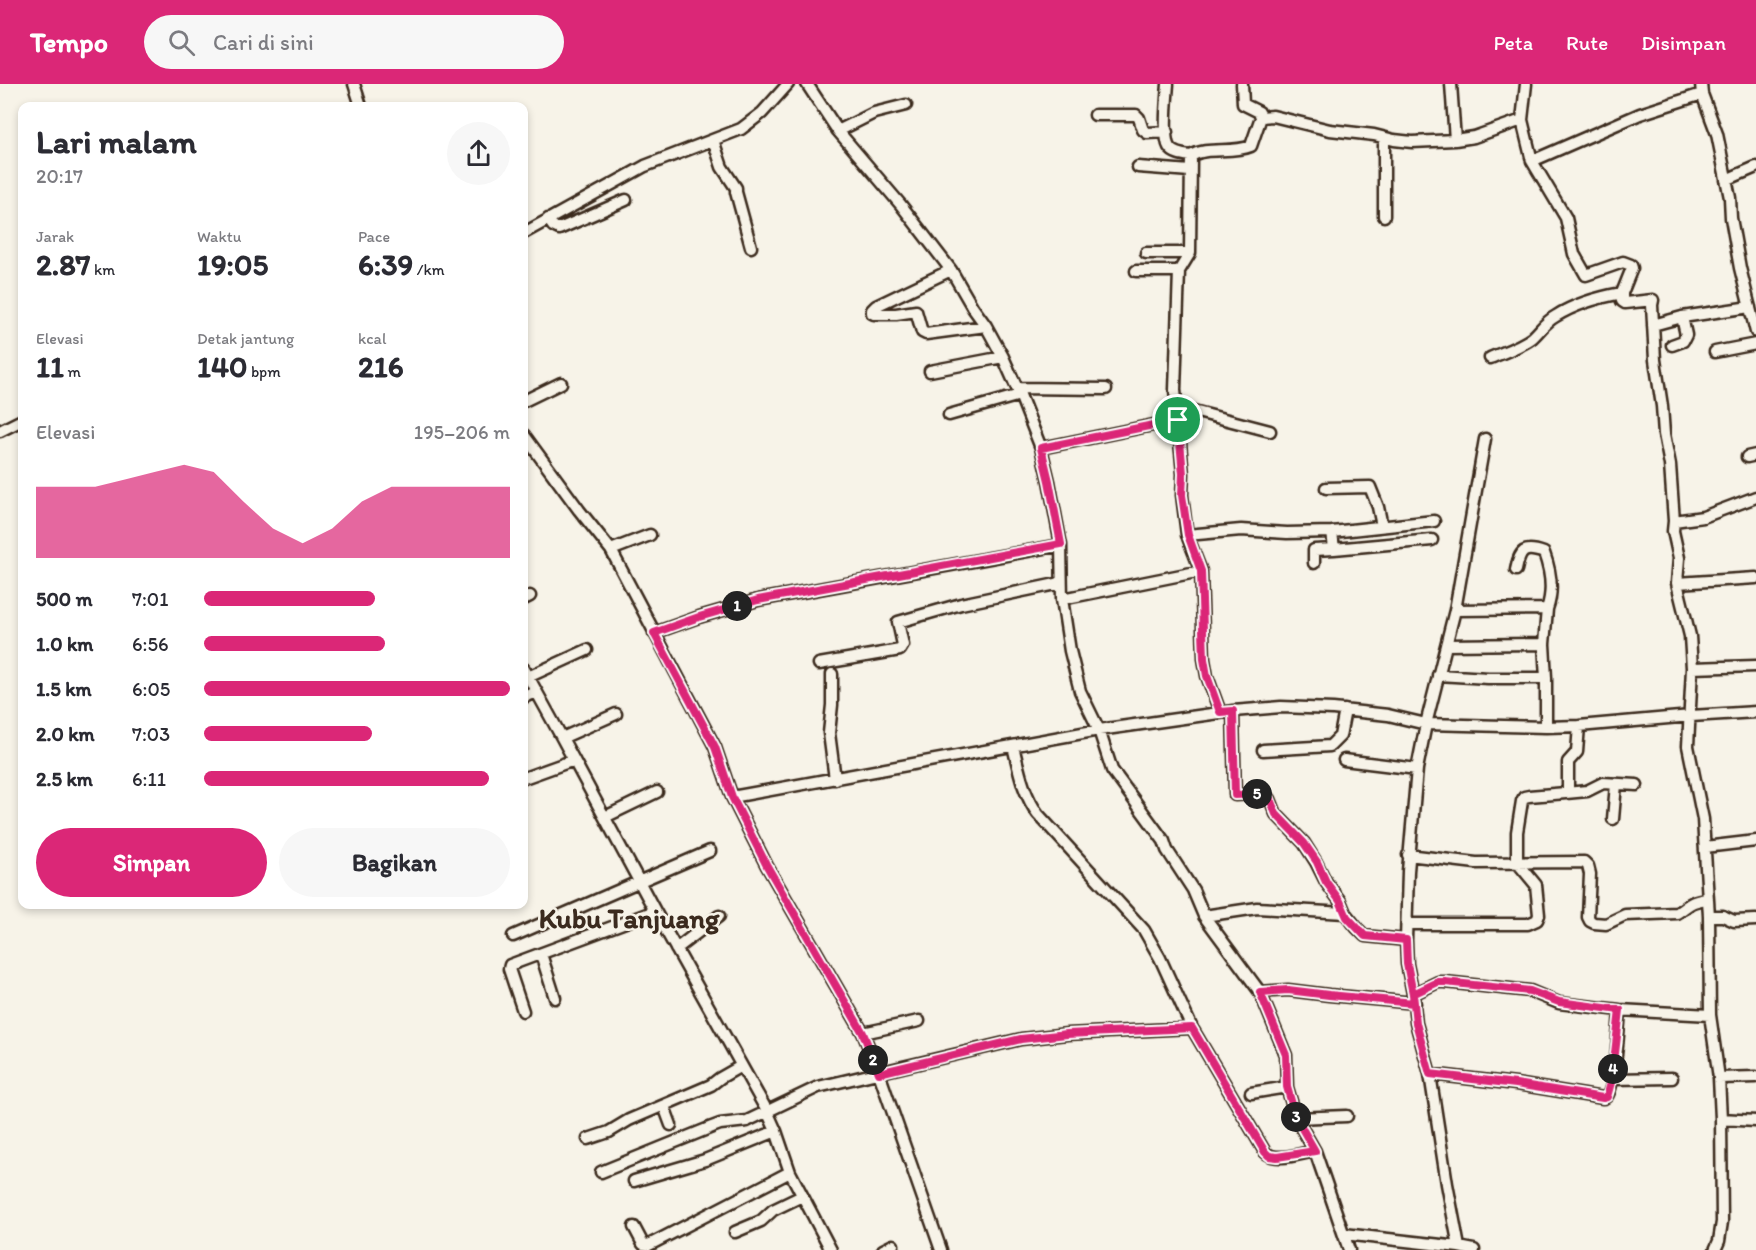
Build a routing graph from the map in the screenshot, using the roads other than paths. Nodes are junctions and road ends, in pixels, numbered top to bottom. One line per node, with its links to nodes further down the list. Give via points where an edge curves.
1 (354, 84): 9 (street)
2 (788, 84): 17 (street, via 752,123)
3 (807, 84): 14 (street)
4 (1168, 84): 15 (street)
5 (1242, 84): 12 (street, via 1243,104)
6 (1451, 84): 18 (street)
7 (1526, 84): 13 (street)
8 (1701, 89): 20 (street); 24 (street, via 1717,134)
9 (360, 102)
10 (906, 105): 14 (street, via 874,113)
11 (1095, 115): 15 (street, via 1136,115 1147,133)
12 (1262, 117): 16 (street); 19 (street, via 1251,146)
13 (1522, 120): 18 (street); 20 (street)
14 (838, 131): 32 (street)
15 (1167, 132): 19 (street, via 1170,148)
16 (1384, 138): 18 (street, via 1412,142); 26 (street)
17 (713, 140): 27 (street, via 645,166); 29 (street, via 722,167 736,188)
18 (1455, 140)
19 (1191, 156): 23 (street)
20 (1532, 161): 35 (street, via 1566,218 1574,254 1586,275 1623,262 1631,265)
21 (1138, 167): 23 (street)
22 (1756, 167): 24 (street)
23 (1190, 171): 31 (street)
24 (1726, 180): 36 (street)
25 (626, 200): 27 (street, via 559,229)
26 (1384, 216)
27 (548, 219): 28 (street)
28 (528, 231)
29 (752, 247)
30 (1146, 253): 31 (street)
31 (1190, 253): 34 (street)
32 (951, 270): 39 (street); 39 (street, via 874,307 872,313 896,315 916,311 926,334)
33 (1136, 271): 34 (street)
34 (1179, 271): 51 (street, via 1175,390)
35 (1622, 293): 38 (street, via 1625,303 1653,300); 45 (street, via 1600,297 1556,315 1534,337)
36 (1750, 307): 37 (street); 40 (street)
37 (1682, 317): 38 (street); 42 (street, via 1685,338)
38 (1653, 325): 63 (street)
39 (986, 326): 44 (street)
40 (1756, 332)
41 (1756, 344): 43 (street)
42 (1672, 345)
43 (1715, 352)
44 (1003, 357): 46 (street); 49 (street)
45 (1490, 358)
46 (930, 371)
47 (561, 383): 50 (street)
48 (1106, 389): 49 (street)
49 (1019, 392): 52 (street); 59 (street)
50 (528, 399)
51 (1178, 407): 53 (street); 56 (street)
52 (949, 415)
53 (1178, 420): 59 (street); 67 (street)
54 (18, 421): 55 (street)
55 (1, 427)
56 (1270, 431)
57 (1485, 439): 80 (street)
58 (528, 440): 71 (street)
59 (1041, 448): 69 (street)
60 (1326, 488): 64 (street, via 1370,487)
61 (1756, 497): 63 (street, via 1703,517)
62 (1434, 521): 64 (street)
63 (1674, 521): 76 (street, via 1679,558)
64 (1382, 526): 65 (street)
65 (1332, 532): 67 (street, via 1241,530); 70 (street)
66 (650, 535): 71 (street)
67 (1188, 535): 74 (street)
68 (1432, 540): 70 (street)
69 (1061, 544): 77 (street); 81 (street, via 758,600)
70 (1334, 549): 72 (street, via 1314,550)
71 (611, 550): 81 (street)
72 (1314, 563)
73 (1516, 570): 79 (street, via 1525,550 1544,553 1551,571)
74 (1201, 571): 78 (street); 97 (street, via 1204,659)
75 (1756, 578): 76 (street)
76 (1677, 583): 87 (street, via 1690,636)
77 (1061, 584): 78 (street); 85 (street, via 913,617 898,622 903,645 900,650)
78 (1062, 599): 104 (street, via 1080,691)
79 (1547, 609): 80 (street); 82 (street)
80 (1455, 610): 83 (street)
81 (654, 633): 117 (street, via 715,747)
82 (1544, 644): 83 (street); 92 (street)
83 (1446, 645): 90 (street)
84 (587, 650): 88 (street)
85 (819, 664)
86 (1756, 666): 87 (street)
87 (1692, 668): 100 (street)
88 (528, 672)
89 (832, 674): 112 (street, via 829,733)
90 (1438, 675): 92 (street); 101 (street)
91 (528, 677): 93 (street)
92 (1546, 678): 103 (street)
93 (536, 692): 94 (street); 105 (street)
94 (528, 695)
95 (1345, 710): 96 (street, via 1281,707); 101 (street); 107 (street, via 1340,736 1330,746)
96 (1233, 711): 97 (street); 128 (street, via 1235,795 1260,794 1270,799 1276,814 1317,862)
97 (1220, 712): 104 (street)
98 (1756, 712): 100 (street)
99 (616, 714): 105 (street)
100 (1690, 716): 102 (street); 121 (street, via 1689,746)
101 (1426, 724): 103 (street); 110 (street)
102 (1580, 726): 103 (street); 116 (street, via 1578,747 1568,762)
103 (1546, 727)
104 (1099, 730): 106 (street); 130 (street, via 1112,770 1164,841)
105 (562, 738): 108 (street)
106 (1013, 746): 112 (street); 145 (street, via 1030,803 1144,930)
107 (1263, 750)
108 (574, 760): 111 (street); 118 (street)
109 (1344, 760): 110 (street)
110 (1417, 769): 123 (street)
111 (528, 777)
112 (835, 779): 117 (street)
113 (1616, 784): 114 (street); 116 (street, via 1604,783 1587,791); 119 (street)
114 (1637, 784)
115 (657, 792): 118 (street)
116 (1566, 793): 124 (street, via 1524,797 1517,832)
117 (732, 797): 146 (street)
118 (605, 817): 125 (street)
119 (1613, 819)
120 (1756, 841): 121 (street)
121 (1705, 847): 126 (street)
122 (710, 851): 125 (street)
123 (1408, 855): 124 (street, via 1476,863); 133 (street)
124 (1517, 862): 126 (street, via 1586,863 1590,874 1588,917 1594,923 1606,924 1625,915 1677,914 1693,901); 133 (street, via 1536,885 1539,915 1533,923)
125 (639, 881): 127 (street); 134 (street)
126 (1706, 900): 131 (street)
127 (655, 911): 136 (street); 137 (street)
128 (1345, 913): 130 (street, via 1257,908); 135 (street, via 1365,936)
129 (719, 916): 136 (street)
130 (1204, 916): 138 (street)
131 (1709, 916): 132 (street); 143 (street)
132 (1756, 920)
133 (1407, 924): 135 (street)
134 (513, 936)
135 (1406, 940): 140 (street)
136 (676, 949): 147 (street)
137 (541, 954): 139 (street); 142 (street, via 510,965)
138 (1260, 992): 140 (street, via 1288,990); 154 (street, via 1286,1055)
139 (555, 998)
140 (1414, 998): 141 (street, via 1438,982 1445,982 1530,991 1559,1002); 149 (street, via 1416,1023)
141 (1620, 1010): 143 (street); 153 (street)
142 (523, 1011)
143 (1710, 1015): 152 (street)
144 (919, 1021): 146 (street)
145 (1192, 1028): 148 (street, via 1021,1039); 165 (street, via 1269,1156)
146 (863, 1033): 148 (street)
147 (741, 1066): 156 (street, via 711,1085); 157 (street)
148 (879, 1073): 157 (street, via 818,1087); 177 (street)
149 (1430, 1074): 153 (street, via 1603,1098 1609,1094); 174 (street)
150 (1756, 1077): 152 (street)
151 (1672, 1078): 153 (street)
152 (1719, 1078): 160 (street)
153 (1612, 1079)
154 (1287, 1087): 155 (street); 159 (street)
155 (1251, 1093)
156 (664, 1106): 162 (street); 164 (street)
157 (767, 1111): 163 (street); 166 (street, via 747,1121 712,1127)
158 (1347, 1116): 159 (street)
159 (1296, 1118): 165 (street)
160 (1721, 1119): 161 (street); 180 (street, via 1722,1222)
161 (1756, 1121)
162 (671, 1125)
163 (776, 1131): 167 (street); 168 (street, via 705,1160)
164 (588, 1139)
165 (1315, 1151): 172 (street)
166 (601, 1172)
167 (790, 1172): 169 (street); 170 (street, via 648,1245 643,1244)
168 (634, 1181)
169 (802, 1196): 171 (street); 175 (street)
170 (634, 1227)
171 (735, 1232)
172 (1344, 1234): 174 (street); 178 (street)
173 (893, 1245): 176 (street)
174 (1459, 1247): 179 (street)
175 (831, 1250)
176 (883, 1250)
177 (941, 1250)
178 (1349, 1250)
179 (1474, 1250)
180 (1715, 1250)

